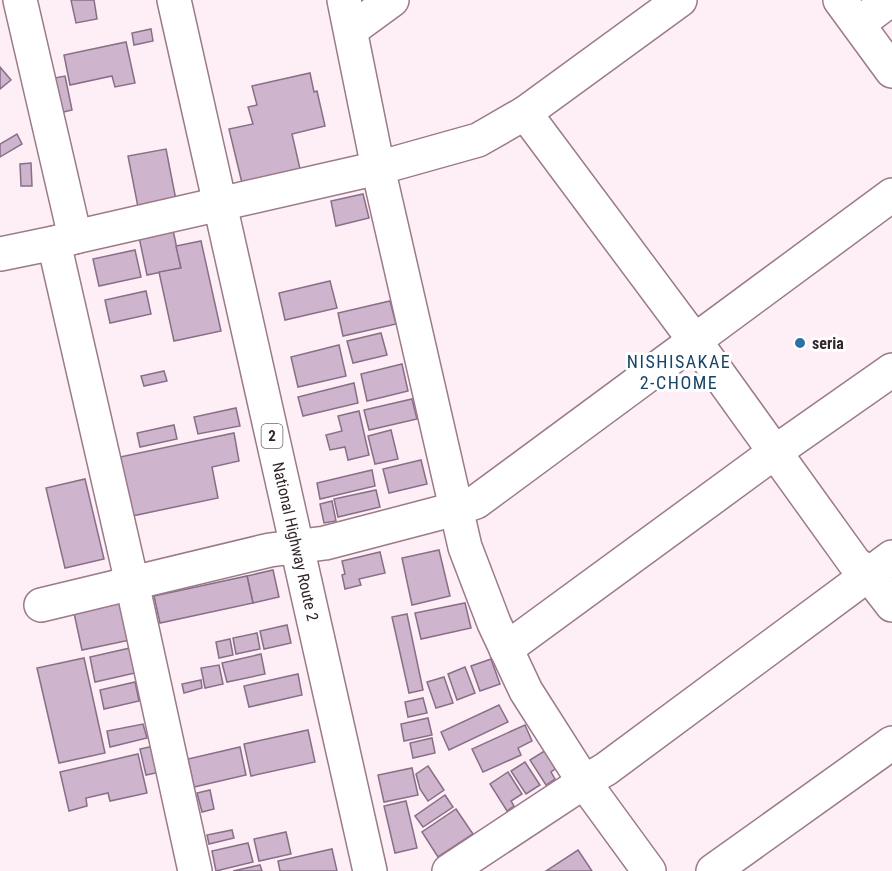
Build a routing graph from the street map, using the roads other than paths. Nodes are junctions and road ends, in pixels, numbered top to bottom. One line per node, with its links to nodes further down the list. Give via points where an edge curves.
1 (20, 0): 13 (main road)
2 (174, 0): 12 (main road, National Highway Route 2 / 2)
3 (392, 0): 7 (main road)
4 (680, 0): 9 (main road)
5 (890, 0): 6 (main road)
6 (849, 12): 8 (main road)
7 (347, 15): 10 (main road)
8 (892, 71)
9 (525, 113): 10 (main road, via 478,140); 15 (main road)
10 (378, 168): 12 (main road); 18 (main road)
11 (892, 195): 15 (main road)
12 (220, 205): 13 (main road); 19 (main road, National Highway Route 2 / 2)
13 (64, 240): 14 (main road); 21 (main road)
14 (0, 254)
15 (695, 341): 17 (main road); 18 (main road, via 476,502)
16 (892, 370): 17 (main road)
17 (775, 452): 20 (main road, via 854,562); 24 (main road)
18 (455, 509): 19 (main road); 24 (main road, via 465,547)
19 (297, 547): 21 (main road); 28 (main road, National Highway Route 2 / 2)
20 (880, 565): 23 (main road); 26 (main road)
21 (132, 583): 22 (main road); 27 (main road)
22 (41, 605)
23 (892, 605)
24 (506, 649): 26 (main road, via 526,691)
25 (892, 743): 31 (main road)
26 (584, 782): 29 (main road); 30 (main road)
27 (195, 871)
28 (370, 871)
29 (449, 871)
30 (649, 871)
31 (713, 871)

